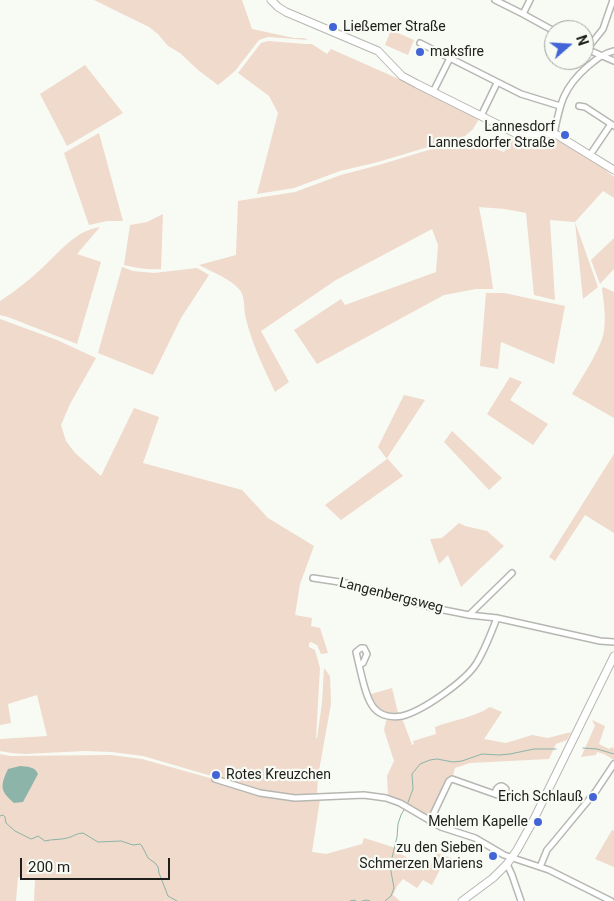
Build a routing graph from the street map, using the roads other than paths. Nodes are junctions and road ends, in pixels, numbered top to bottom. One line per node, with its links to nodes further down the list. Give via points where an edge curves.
1 (271, 0): 15 (street, via 286,12 378,51 402,76)
2 (495, 0): 5 (street)
3 (530, 0): 5 (street)
4 (613, 0): 7 (street, via 603,29)
5 (524, 14): 6 (street)
6 (544, 25)
7 (594, 39)
8 (420, 43): 12 (street)
9 (614, 51): 11 (street)
10 (594, 53): 11 (street)
11 (600, 56): 13 (street); 16 (street, via 574,80)
12 (450, 58): 14 (street); 15 (street)
13 (614, 61)
14 (497, 82): 16 (street, via 521,94); 18 (street)
15 (433, 92): 18 (street)
16 (560, 106): 20 (street)
17 (579, 106): 19 (street)
18 (481, 116): 20 (street, via 521,135)
19 (613, 125): 21 (street)
20 (554, 134): 21 (street)
21 (590, 155): 22 (street)
22 (614, 170)
23 (512, 573): 25 (street)
24 (314, 578): 25 (street, Langenbergsweg, via 346,583)
25 (469, 615): 26 (street, Langenbergsweg)
26 (497, 618): 27 (street, Langenbergsweg); 29 (street, via 478,661 467,675 431,702 404,715 386,716 372,706)
27 (614, 642)
28 (614, 656): 34 (street, via 533,821)
29 (359, 665)
30 (614, 764): 35 (street, via 547,850)
31 (215, 779): 33 (street, via 260,793 295,798 364,795 386,798)
32 (495, 794): 33 (street, via 452,779)
33 (430, 821): 34 (street, via 475,838)
34 (509, 861): 35 (street); 36 (street); 38 (street)
35 (540, 868): 39 (street)
36 (468, 898): 37 (street)
37 (462, 901)
38 (521, 901)
39 (609, 901)

